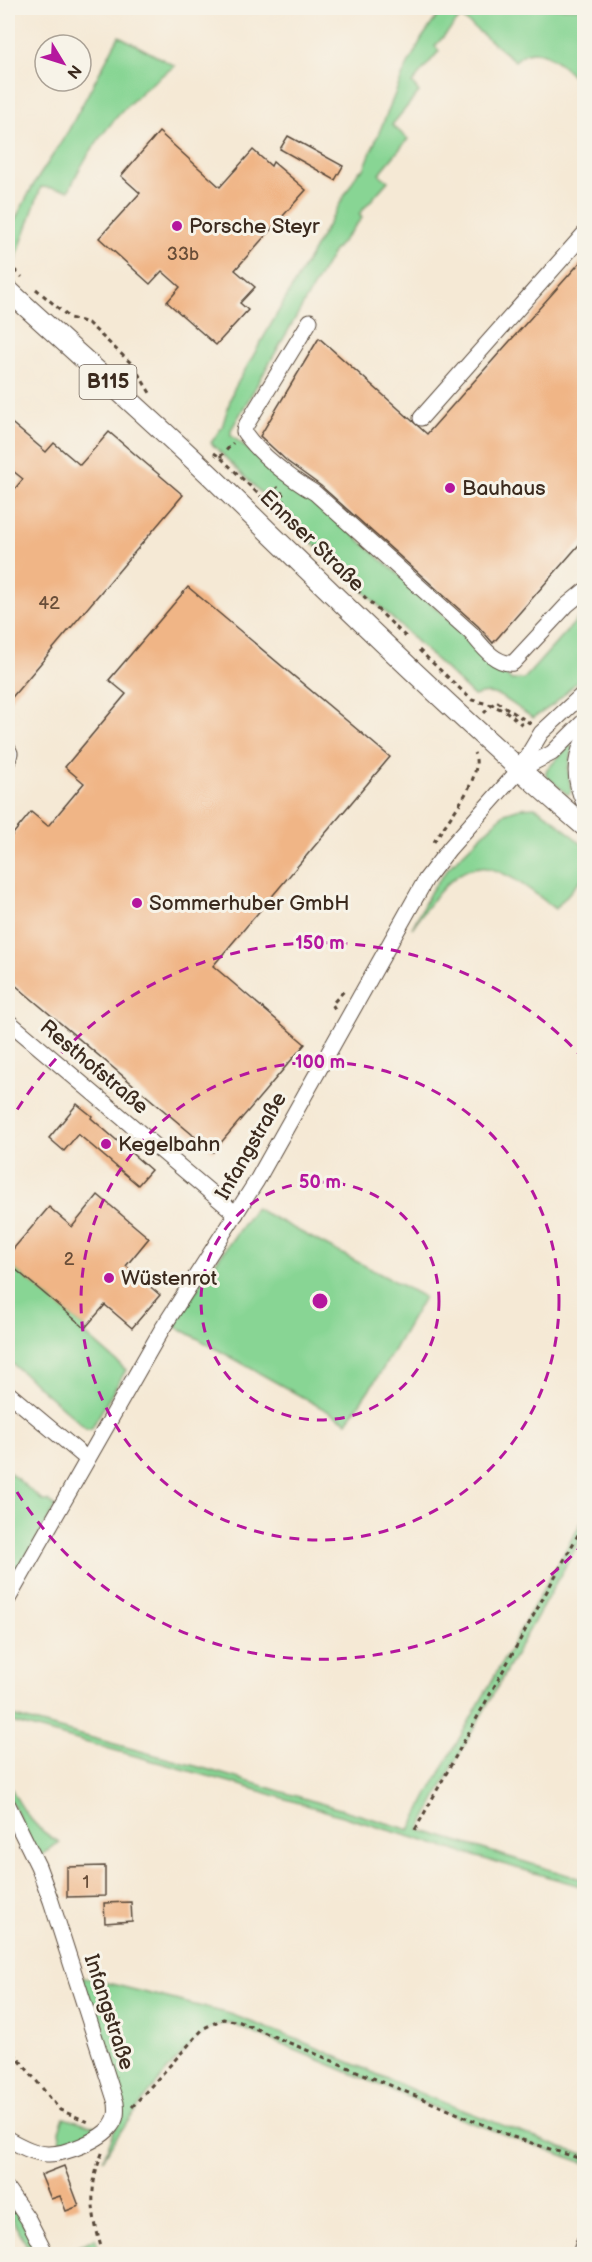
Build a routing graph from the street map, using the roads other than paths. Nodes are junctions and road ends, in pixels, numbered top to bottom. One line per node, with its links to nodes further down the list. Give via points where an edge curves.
1 (585, 234): 4 (street)
2 (16, 284): 11 (main road, Ennser Straße / B115, via 399,660)
3 (310, 321): 5 (street, via 244,432 250,442 315,493 496,659 513,663)
4 (421, 418)
5 (585, 591)
6 (585, 693): 11 (street, via 539,736)
7 (585, 721): 11 (street, via 552,753)
8 (585, 739): 12 (street, via 575,775)
9 (8, 749): 10 (street)
10 (8, 761)
11 (519, 770): 13 (main road, Ennser Straße / B115); 15 (street, Infangstraße, via 426,879)
12 (585, 803)
13 (585, 826)
14 (8, 1021): 15 (street, Resthofstraße)
15 (236, 1214): 17 (street, Infangstraße, via 189,1284)
16 (8, 1393): 17 (street)
17 (87, 1459): 18 (street, Infangstraße)
18 (8, 1599)
19 (8, 1805): 20 (street, Infangstraße, via 38,1866 62,1931 117,2113 103,2134 83,2145 50,2154)
20 (8, 2139)
21 (8, 2190): 23 (street)
22 (585, 2242): 24 (street)
23 (46, 2254)
24 (580, 2254)

